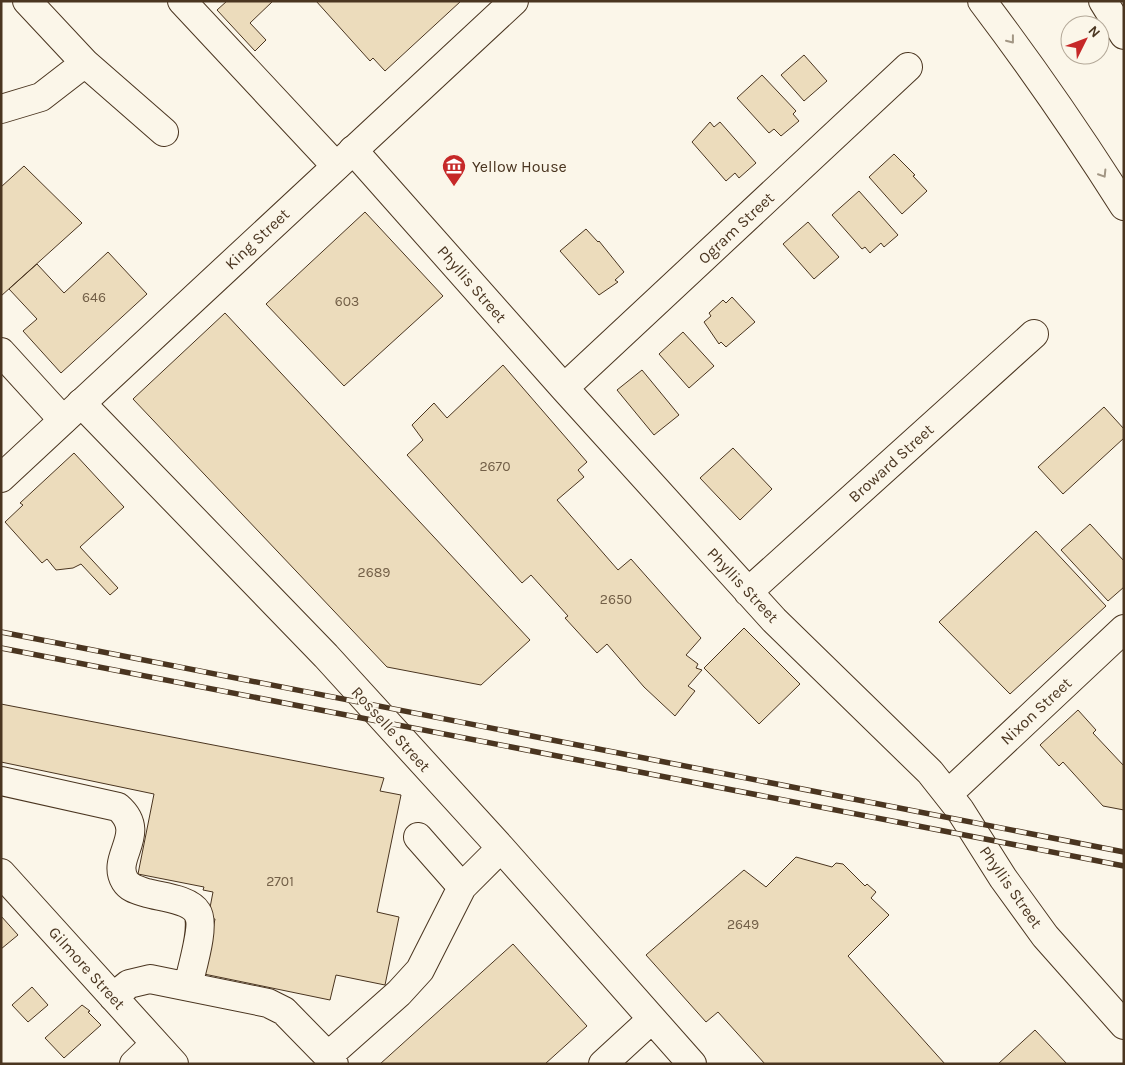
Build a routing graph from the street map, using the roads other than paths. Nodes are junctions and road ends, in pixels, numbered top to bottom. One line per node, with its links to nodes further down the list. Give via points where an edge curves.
1 (27, 1): 7 (main road)
2 (182, 1): 11 (main road, Phyllis Street)
3 (514, 1): 11 (main road, King Street)
4 (982, 1): 12 (main road, one-way to 12, via 1079,135)
5 (1103, 1): 6 (main road)
6 (1124, 34)
7 (85, 63): 9 (main road, via 41,97); 10 (main road)
8 (908, 67): 15 (main road, Ogram Street)
9 (1, 109)
10 (164, 132)
11 (345, 158): 15 (main road, Phyllis Street); 16 (main road, King Street)
12 (1124, 206)
13 (1034, 334): 18 (main road, Broward Street)
14 (1, 352): 16 (main road, Rosselle Street)
15 (564, 388): 18 (main road, Phyllis Street)
16 (72, 412): 17 (main road, King Street); 23 (main road, Rosselle Street, via 326,656)
17 (1, 478)
18 (748, 592): 21 (main road, Phyllis Street, via 912,753)
19 (1124, 629): 21 (main road, Nixon Street)
20 (1, 781): 26 (main road, via 118,807 126,814 132,829 122,865 124,879 131,888 186,904 197,911 201,924)
21 (948, 794): 29 (main road, Phyllis Street, via 1045,936)
22 (418, 837): 25 (main road)
23 (501, 848): 25 (main road); 28 (main road, Rosselle Street)
24 (1, 872): 27 (main road, Gilmore Street)
25 (462, 887): 31 (main road, via 420,970)
26 (188, 986): 27 (main road, via 150,979 129,984); 31 (main road, via 268,1003 284,1011)
27 (113, 997): 30 (main road, Gilmore Street)
28 (652, 1019): 34 (main road); 35 (main road, Rosselle Street)
29 (1124, 1025)
30 (155, 1044): 32 (main road); 33 (main road, Gilmore Street)
31 (331, 1060)
32 (134, 1064)
33 (174, 1064)
34 (603, 1064)
35 (692, 1064)

